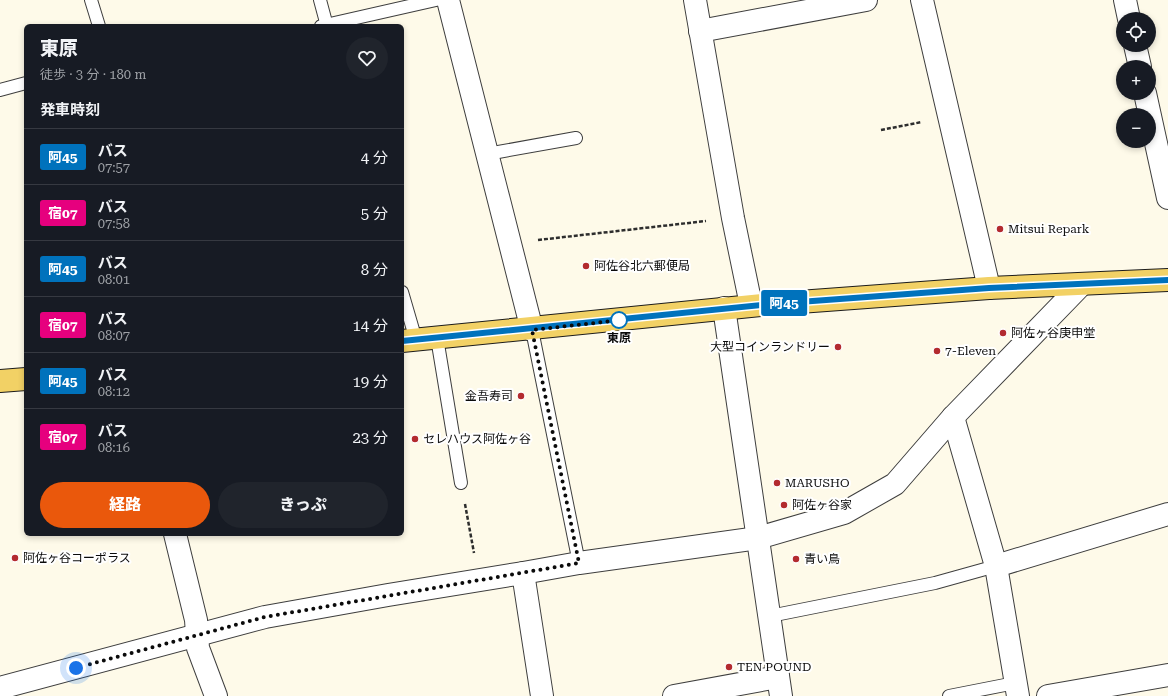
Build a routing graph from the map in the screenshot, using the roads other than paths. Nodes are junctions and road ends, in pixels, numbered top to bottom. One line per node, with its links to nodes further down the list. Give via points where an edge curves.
1 (91, 0): 10 (lane)
2 (320, 0): 11 (lane)
3 (436, 0): 12 (lane)
4 (448, 0): 18 (street)
5 (695, 0): 13 (street)
6 (866, 0): 13 (street)
7 (922, 0): 22 (street)
8 (1125, 0): 9 (street)
9 (1128, 12)
10 (98, 24)
11 (325, 24)
12 (334, 24)
13 (700, 31): 23 (street)
14 (24, 84): 15 (lane)
15 (0, 90)
16 (1147, 100): 19 (street)
17 (576, 138): 18 (lane)
18 (487, 154): 26 (street)
19 (1168, 198)
20 (1168, 280): 21 (main road)
21 (1081, 285): 22 (main road); 31 (street)
22 (989, 288): 23 (main road)
23 (750, 305): 25 (main road)
24 (404, 306): 28 (lane)
25 (724, 308): 26 (main road); 35 (street)
26 (532, 330): 27 (main road); 36 (lane)
27 (437, 338): 28 (main road); 32 (lane)
28 (409, 341)
29 (24, 379): 30 (main road)
30 (0, 381)
31 (953, 417): 35 (street, via 895,484 844,513); 37 (street)
32 (460, 483)
33 (1168, 514): 37 (street)
34 (175, 536): 40 (street, via 196,620)
35 (758, 538): 36 (street); 39 (street)
36 (579, 563): 38 (street)
37 (996, 566): 39 (lane, via 935,583); 44 (street)
38 (523, 573): 40 (street, via 265,617); 46 (street)
39 (770, 616): 42 (street)
40 (197, 635): 43 (street); 45 (street, via 198,648)
41 (1168, 675): 49 (street)
42 (780, 687): 47 (street)
43 (0, 688)
44 (1016, 689): 48 (lane)
45 (216, 696)
46 (542, 696)
47 (674, 696)
48 (949, 696)
49 (1048, 696)

